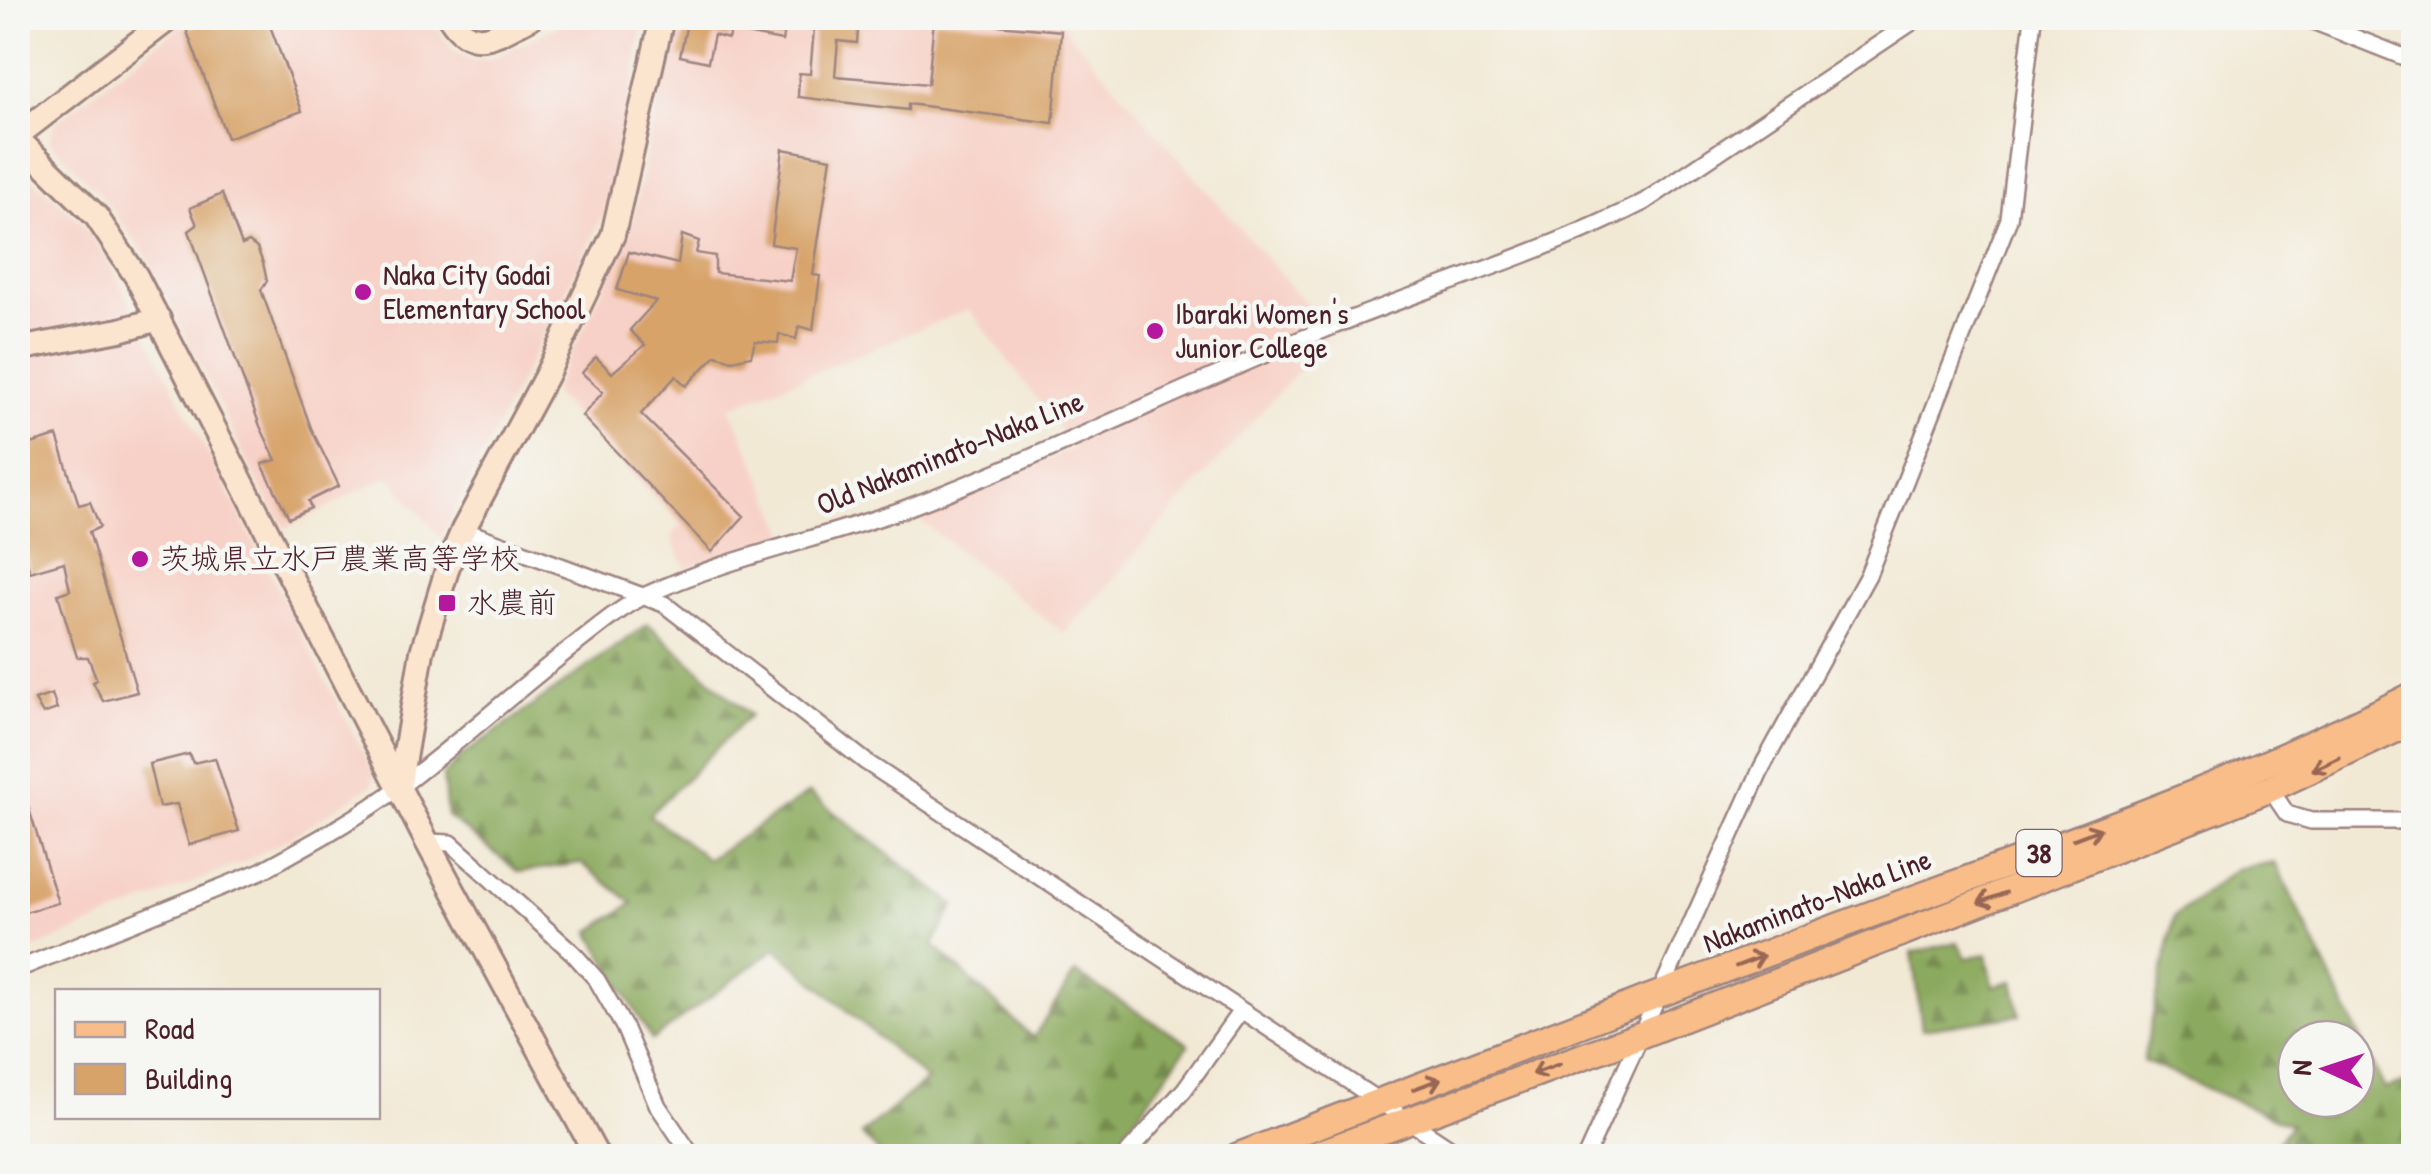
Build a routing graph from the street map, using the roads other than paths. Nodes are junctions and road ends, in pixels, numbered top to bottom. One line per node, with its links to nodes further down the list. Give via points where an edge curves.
1 (170, 18): 9 (street)
2 (450, 18): 3 (street, via 472,39)
3 (530, 18)
4 (662, 18): 12 (street, via 613,236)
5 (1918, 18): 13 (street, Old Nakaminato-Naka Line, via 1618,216 1328,328 949,492)
6 (2033, 18): 21 (street, via 2009,218 1868,575 1762,767)
7 (2304, 18): 8 (street)
8 (2414, 61)
9 (18, 137): 10 (street, via 96,216)
10 (159, 319): 11 (street); 16 (street)
11 (18, 349)
12 (462, 530): 13 (street); 16 (street, via 422,652)
13 (642, 597): 16 (street, Old Nakaminato-Naka Line); 22 (street, via 664,604 866,762)
14 (2414, 694): 21 (main road, Nakaminato-Naka Line / 38, one-way to 14, via 2270,762)
15 (2414, 721): 17 (main road, Nakaminato-Naka Line / 38, one-way to 17)
16 (399, 788): 19 (street); 20 (street, Old Nakaminato-Naka Line, via 261,871)
17 (2270, 790): 18 (street, via 2287,814 2311,822); 23 (main road, Nakaminato-Naka Line / 38, one-way to 23)
18 (2414, 822)
19 (427, 842): 26 (street); 27 (street, via 451,843 598,980 658,1106)
20 (18, 969)
21 (1659, 996): 23 (street); 24 (main road, Nakaminato-Naka Line / 38, one-way to 21)
22 (1240, 1012): 24 (street); 28 (street)
23 (1638, 1036): 25 (main road, Nakaminato-Naka Line / 38, one-way to 25); 32 (street)
24 (1379, 1102): 25 (street); 29 (main road, Nakaminato-Naka Line / 38)
25 (1409, 1120): 30 (main road, Nakaminato-Naka Line / 38); 31 (street)
26 (596, 1156)
27 (692, 1156)
28 (1125, 1156)
29 (1238, 1156)
30 (1312, 1156)
31 (1462, 1156)
32 (1586, 1156)

